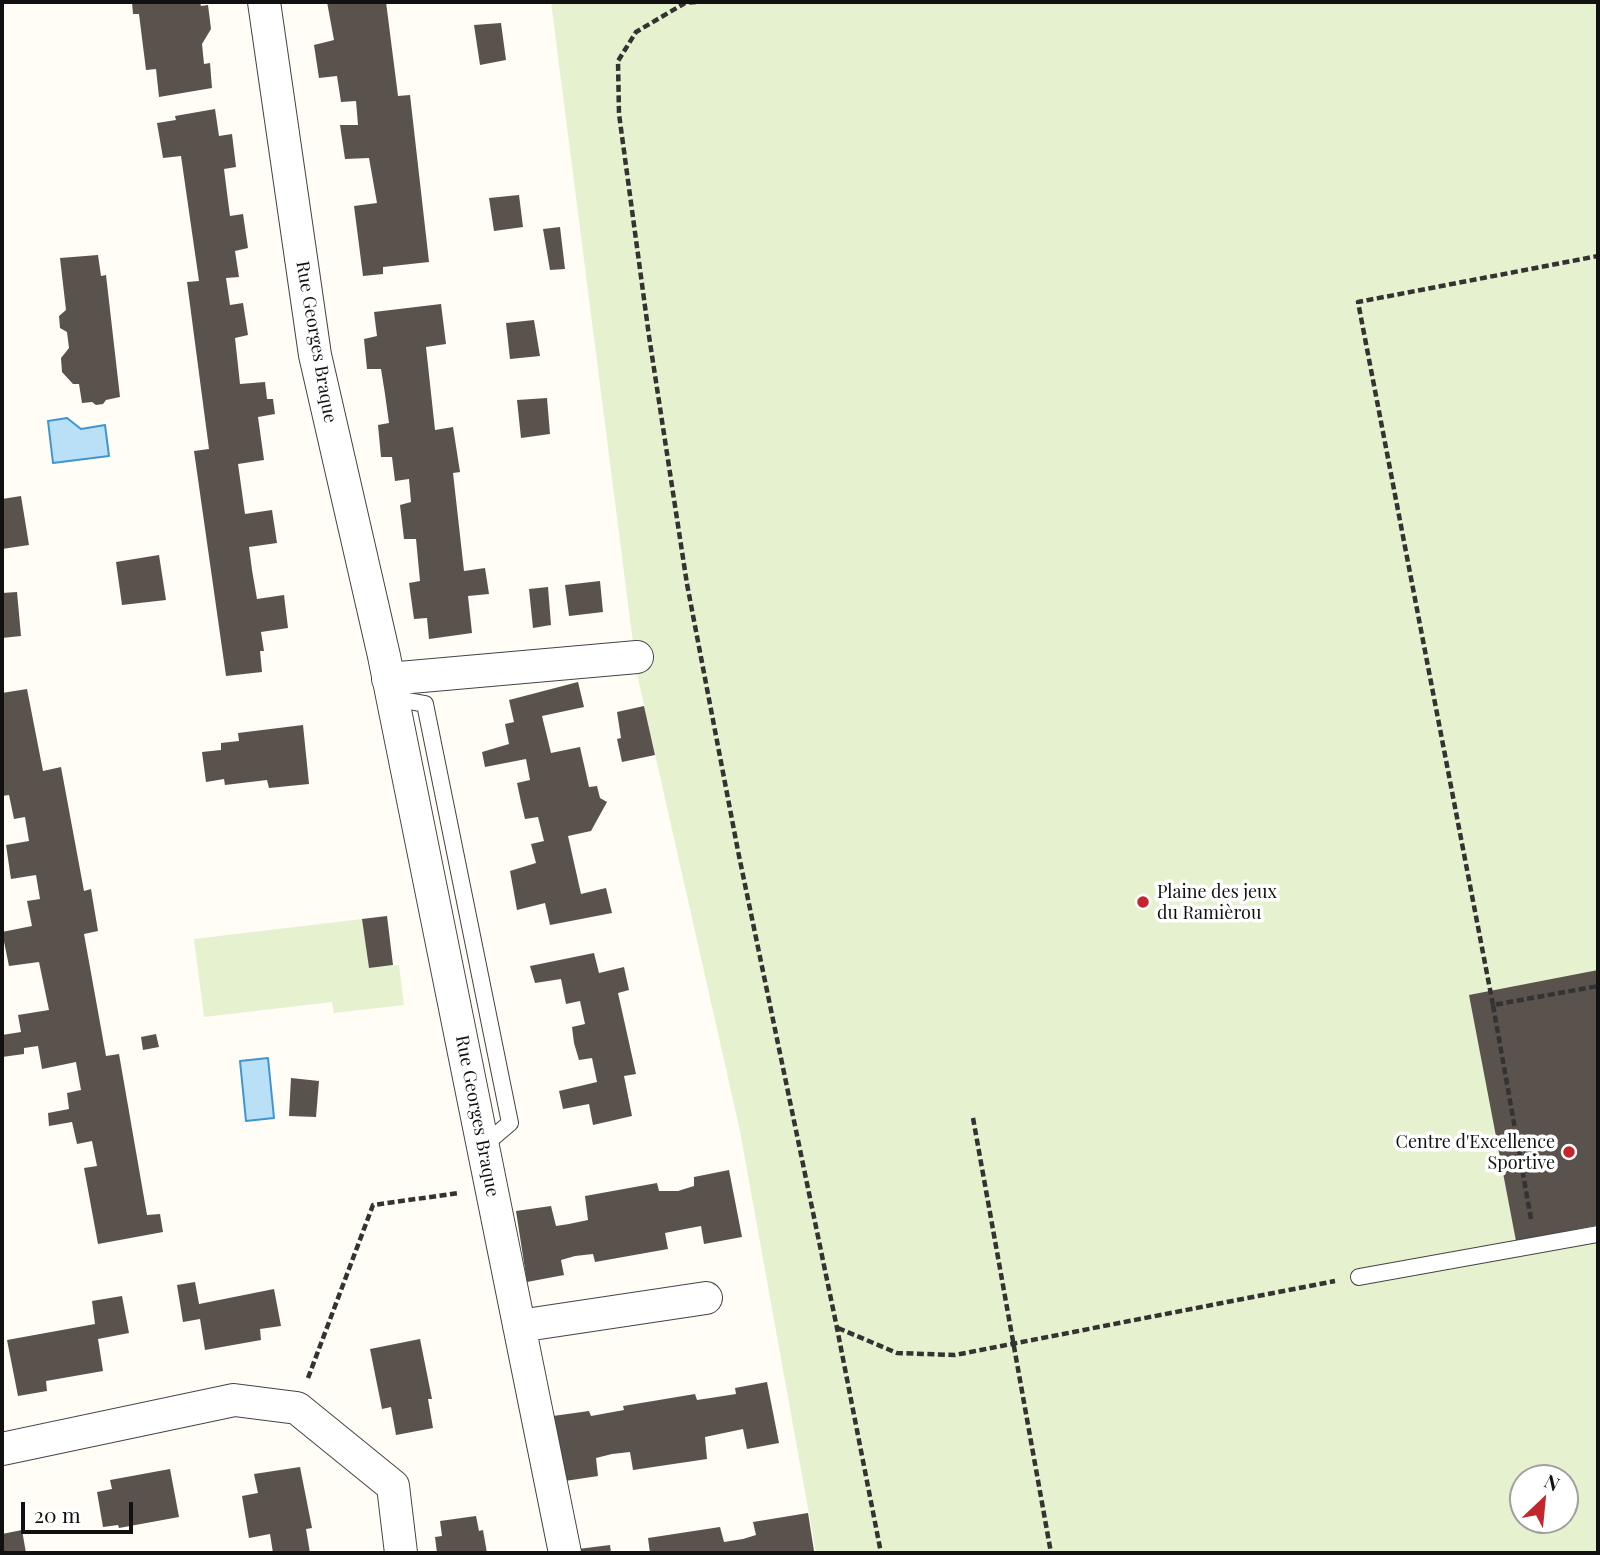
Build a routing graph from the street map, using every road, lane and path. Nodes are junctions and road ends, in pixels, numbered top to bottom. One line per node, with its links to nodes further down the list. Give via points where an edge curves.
1 (264, 2): 5 (street, Rue Georges Braque, via 315,355)
2 (696, 2): 15 (path, via 685,3 636,32 618,61 619,114 687,584)
3 (1598, 256): 7 (path, via 1358,302)
4 (636, 657): 5 (street)
5 (390, 688): 9 (street, Rue Georges Braque)
6 (1598, 986): 7 (path)
7 (1493, 1005): 11 (path)
8 (973, 1118): 16 (path)
9 (492, 1189): 14 (street, Rue Georges Braque); 17 (path, via 373,1205)
10 (1598, 1234): 11 (lane)
11 (1536, 1245): 12 (lane)
12 (1359, 1277): 16 (path)
13 (706, 1298): 14 (street)
14 (519, 1326): 20 (street, Rue Georges Braque)
15 (837, 1328): 16 (path, via 897,1353 954,1355); 21 (path)
16 (1014, 1344): 22 (path)
17 (297, 1408): 18 (street, via 234,1400); 19 (street, via 393,1486)
18 (2, 1449)
19 (401, 1553)
20 (565, 1553)
21 (881, 1553)
22 (1051, 1553)

